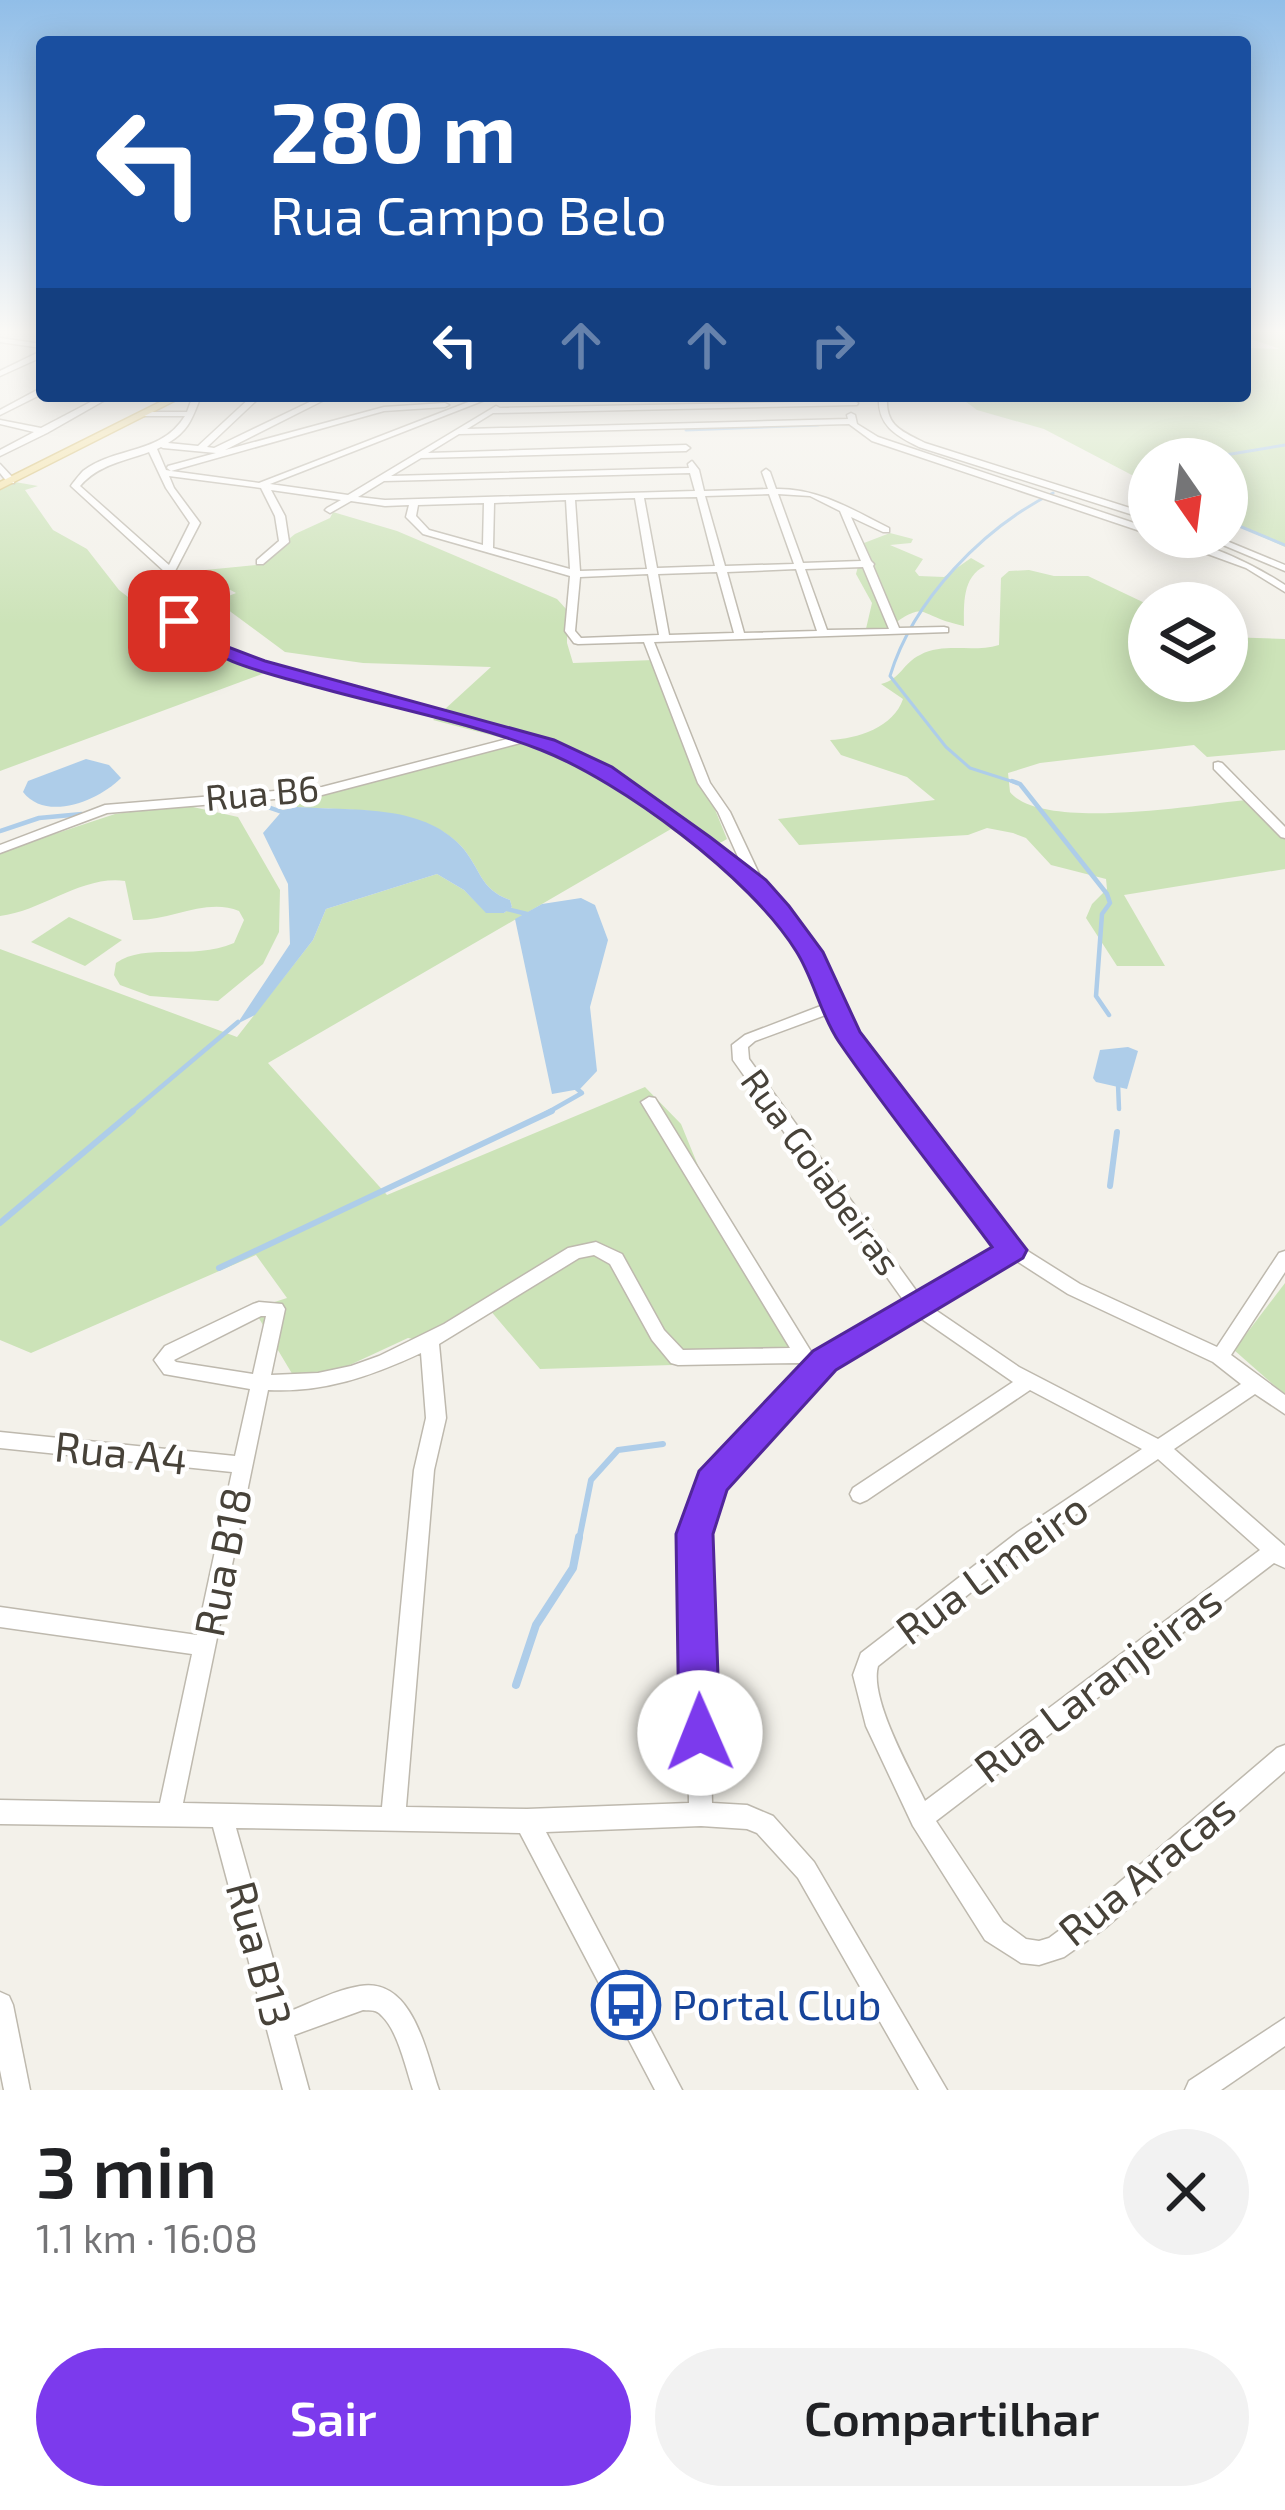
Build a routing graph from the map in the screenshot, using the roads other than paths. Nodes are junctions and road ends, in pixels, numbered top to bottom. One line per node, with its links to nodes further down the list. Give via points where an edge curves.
1 (39, 430): 14 (street)
2 (47, 430): 14 (street)
3 (111, 430): 29 (main road)
4 (176, 430): 16 (street)
5 (221, 430): 17 (street)
6 (257, 430): 19 (street)
7 (312, 430): 21 (street)
8 (397, 430): 30 (street)
9 (461, 430): 15 (street)
10 (568, 430): 15 (street)
11 (682, 430): 18 (street)
12 (865, 430): 41 (street, via 926,458)
13 (896, 430): 40 (street)
14 (44, 431): 20 (street)
15 (457, 432): 22 (street)
16 (158, 448): 17 (street); 25 (street); 52 (street, via 88,472 75,486)
17 (201, 448): 19 (street)
18 (686, 448): 22 (street); 24 (street)
19 (214, 450): 21 (street)
20 (0, 453)
21 (230, 453): 25 (street); 27 (street)
22 (423, 456): 28 (street)
23 (0, 466): 29 (street)
24 (695, 470): 28 (street); 32 (street)
25 (161, 471): 27 (street); 52 (street, via 195,523)
26 (766, 472): 31 (street)
27 (202, 476): 30 (street)
28 (387, 479): 34 (street)
29 (6, 483)
30 (263, 484): 34 (street); 46 (street, via 284,542)
31 (773, 492): 32 (street); 39 (street, via 812,494); 48 (street)
32 (704, 494): 33 (street); 50 (street)
33 (638, 496): 35 (street); 51 (street)
34 (352, 497): 37 (street); 38 (street)
35 (570, 497): 36 (street); 53 (street)
36 (489, 500): 37 (street); 43 (street)
37 (414, 502): 43 (street, via 411,517 426,532)
38 (330, 510)
39 (844, 510): 42 (street); 47 (street)
40 (1128, 510)
41 (1128, 524)
42 (886, 530)
43 (488, 551): 53 (street)
44 (1248, 553): 49 (street)
45 (1226, 558): 54 (street)
46 (260, 562)
47 (869, 564): 48 (street); 56 (street)
48 (800, 566): 50 (street); 57 (street)
49 (1285, 568)
50 (721, 569): 51 (street); 58 (street)
51 (655, 572): 53 (street); 60 (street)
52 (169, 574): 61 (street, via 199,598 179,621 205,645)
53 (575, 574): 59 (street, via 573,639)
54 (1285, 589)
55 (944, 630): 56 (street)
56 (901, 631): 57 (street)
57 (823, 633): 58 (street)
58 (740, 637): 60 (street)
59 (648, 640): 60 (street); 65 (street, via 704,783)
60 (665, 640)
61 (526, 738): 64 (street, Rua B6, via 322,791 105,809); 65 (street, via 604,772)
62 (1218, 766): 63 (street)
63 (1285, 835)
64 (0, 849)
65 (757, 885): 66 (street, via 810,952)
66 (832, 1007): 68 (street); 70 (street, Rua Goiabeiras, via 750,1038 740,1045 741,1060)
67 (649, 1102): 73 (street)
68 (1012, 1250): 70 (street); 72 (street, via 1074,1289)
69 (1285, 1258): 72 (street)
70 (919, 1308): 73 (street); 74 (street, Rua Goiabeiras)
71 (429, 1338): 73 (street, via 574,1253 596,1248 616,1259 678,1358); 76 (street, via 356,1372); 89 (street, via 436,1418 424,1470)
72 (1220, 1357): 75 (street)
73 (808, 1364): 87 (street, via 711,1482 700,1508)
74 (1029, 1381): 79 (street, Rua Goiabeiras); 81 (street)
75 (1257, 1383): 77 (street); 79 (street, Rua Limeiro)
76 (264, 1384): 76 (street, Rua B18, via 171,1369 163,1360 260,1309 276,1309); 80 (street, Rua B18)
77 (1285, 1406)
78 (0, 1440): 80 (street, Rua A4)
79 (1161, 1450): 82 (street, Rua Goiabeiras); 91 (street, Rua Limeiro, via 1025,1538 869,1660 867,1693)
80 (243, 1465): 84 (street, Rua B18)
81 (860, 1494)
82 (1280, 1554): 91 (street, Rua Laranjeiras)
83 (0, 1617): 84 (street)
84 (206, 1646): 88 (street, Rua B18)
85 (1285, 1756): 91 (street, Rua Aracas, via 1096,1919 1039,1953 1021,1951 994,1931)
86 (0, 1812): 88 (street)
87 (700, 1814): 92 (street); 100 (street, via 747,1817 781,1838)
88 (169, 1816): 90 (street)
89 (393, 1817): 90 (street); 92 (street)
90 (223, 1818): 94 (street, Rua B13)
91 (921, 1818)
92 (527, 1821): 99 (street)
93 (0, 2005): 96 (street)
94 (278, 2029): 97 (street, Rua B13); 98 (street, via 369,1994 386,1999 401,2015)
95 (1285, 2031): 101 (street)
96 (17, 2090)
97 (296, 2090)
98 (426, 2090)
99 (669, 2090)
100 (934, 2090)
101 (1198, 2090)

